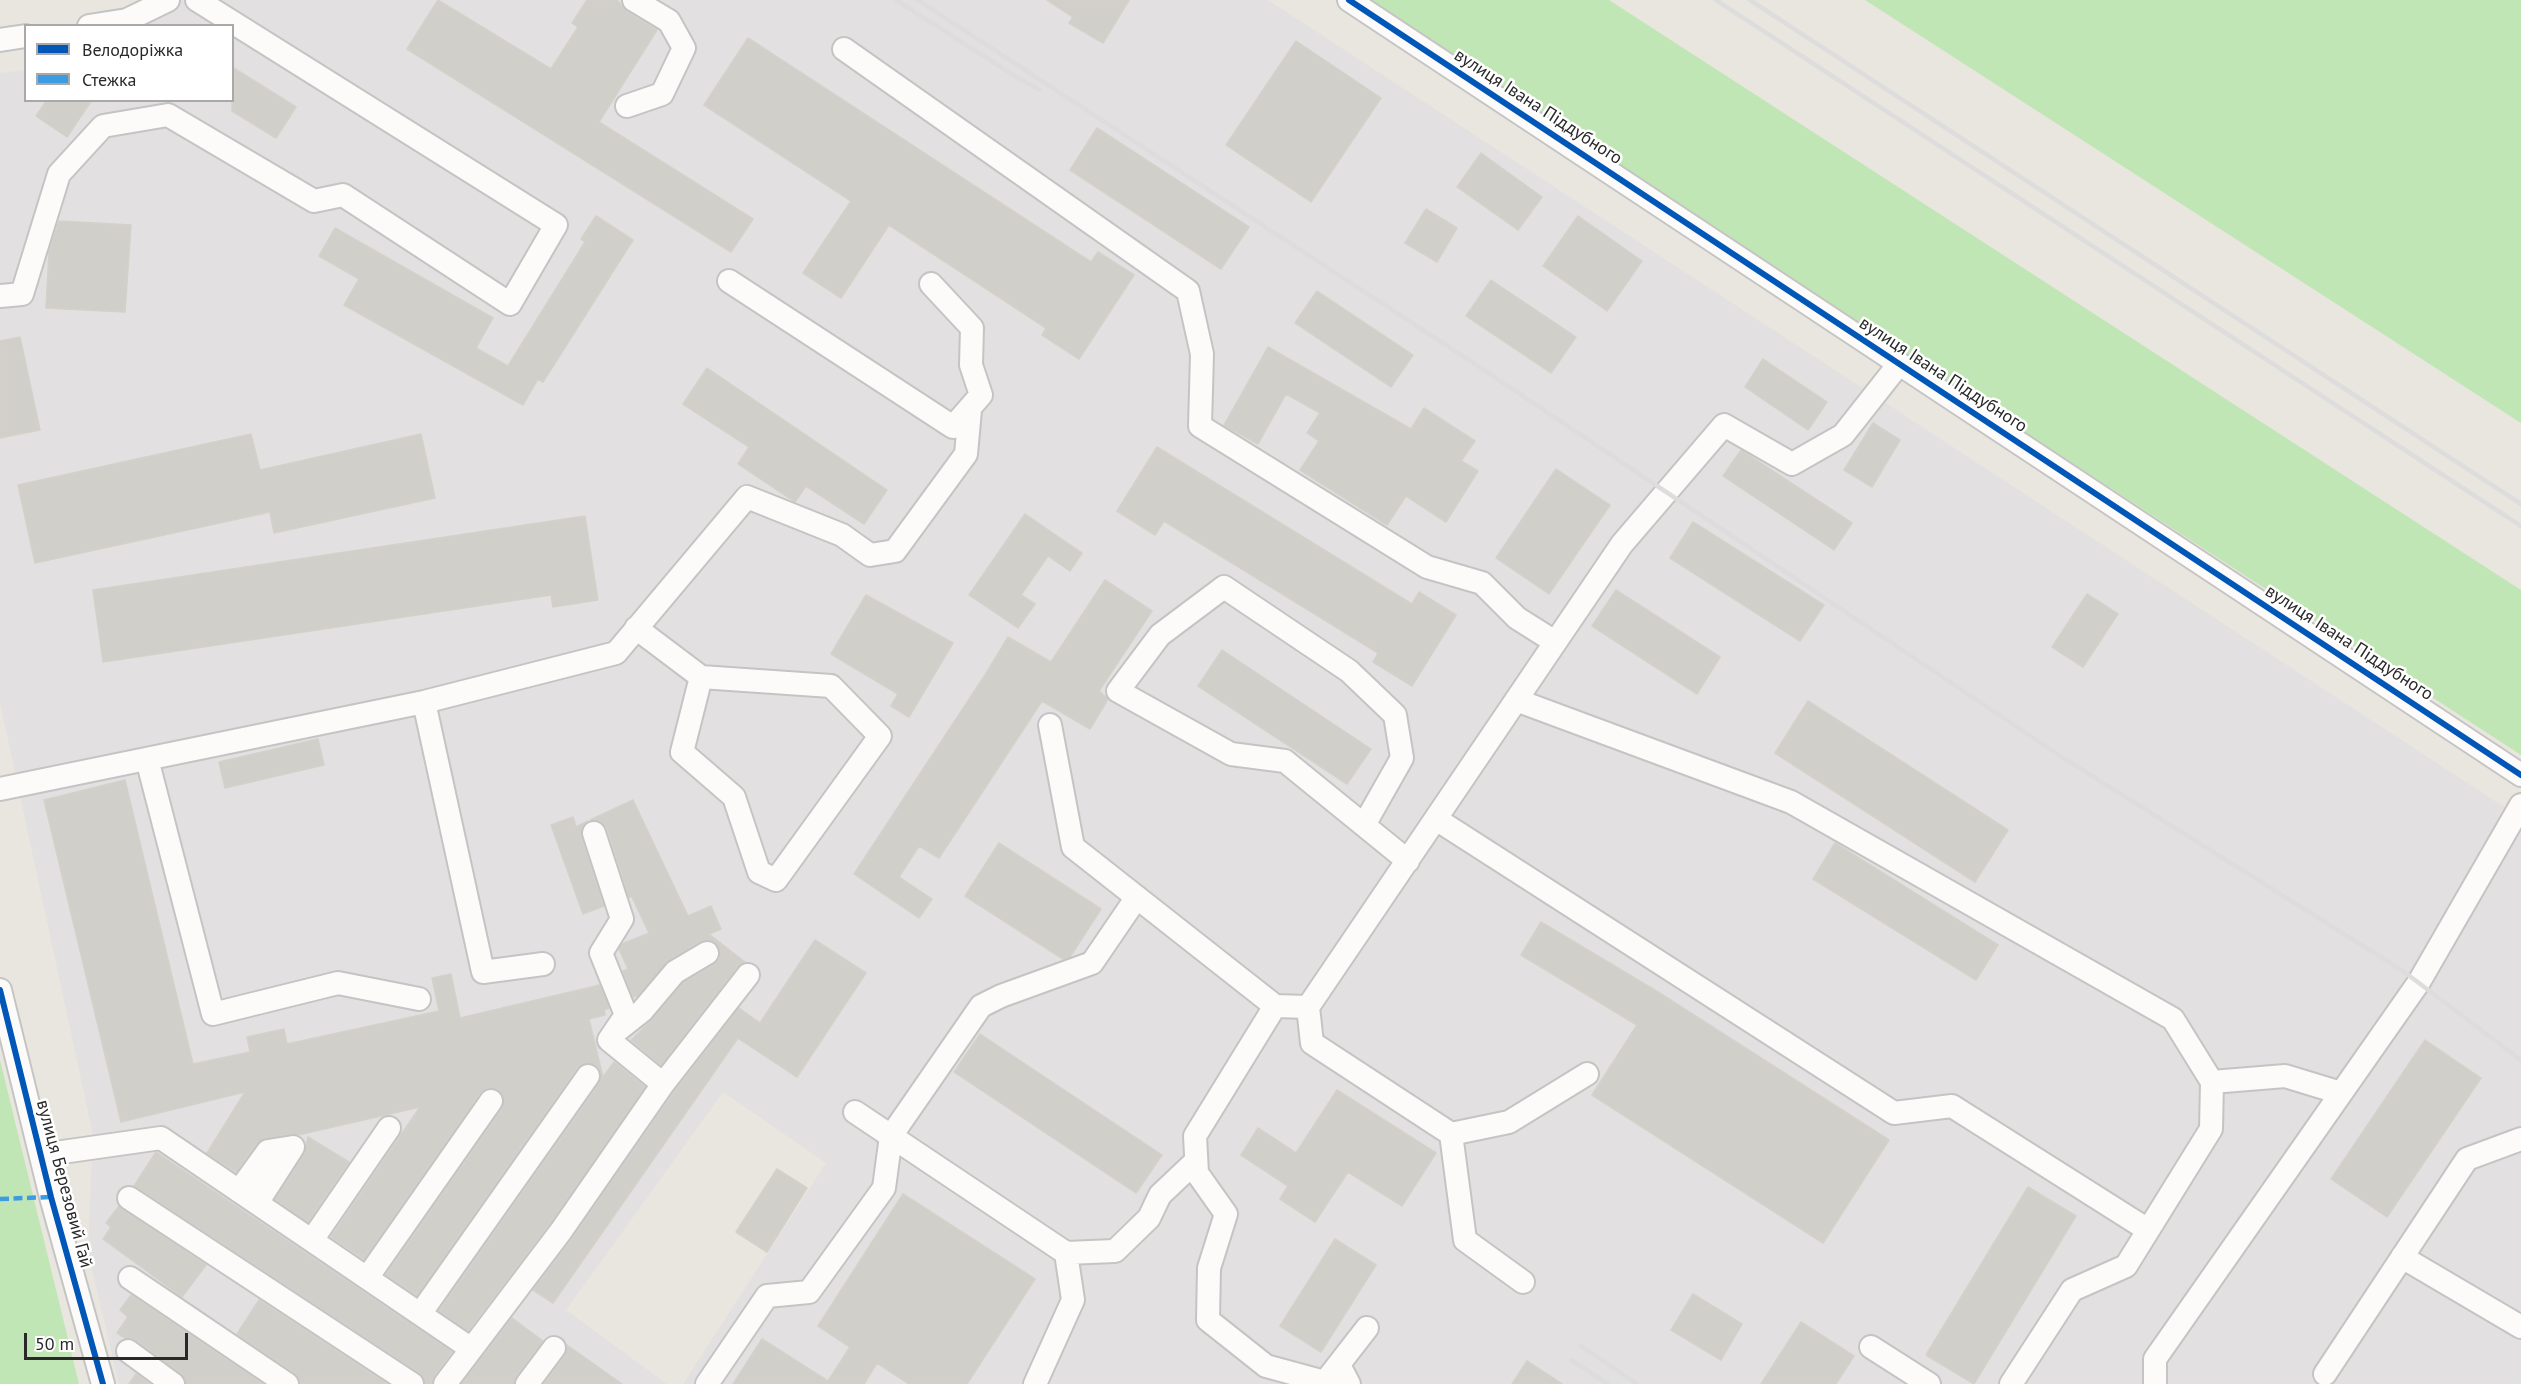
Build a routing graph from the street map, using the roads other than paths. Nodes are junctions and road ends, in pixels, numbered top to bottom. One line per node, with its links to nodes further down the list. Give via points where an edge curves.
1 (168, 0): 5 (street, via 126,20)
2 (197, 0): 12 (street, via 556,225 510,304 342,195 314,201 168,115 104,126 59,174 22,294)
3 (634, 0): 9 (street, via 669,21 684,48 662,94)
4 (1349, 0): 13 (street, вулиця Івана Піддубного)
5 (101, 24)
6 (24, 36): 7 (street)
7 (0, 40)
8 (844, 49): 16 (street, via 1188,291 1202,354 1200,426 1427,567 1482,583 1517,618)
9 (627, 106)
10 (729, 281): 14 (street, via 954,426)
11 (931, 284): 14 (street, via 972,328 971,365 981,395)
12 (0, 296)
13 (1899, 364): 16 (street, via 1842,435 1792,464 1724,425 1622,544); 22 (street, вулиця Івана Піддубного)
14 (970, 410): 15 (street, via 966,454 895,551 870,555 842,536 747,497)
15 (636, 628): 17 (street); 19 (street, via 616,652)
16 (1556, 642): 18 (street)
17 (701, 677): 17 (street, via 682,752 734,797 759,872 776,880 880,736 831,686)
18 (1516, 700): 25 (street); 40 (street, via 1791,802 2173,1019)
19 (424, 702): 21 (street); 31 (street, via 483,972)
20 (1050, 725): 29 (street, via 1073,847)
21 (147, 759): 23 (street); 34 (street, via 213,1014 338,983)
22 (2521, 775)
23 (0, 789)
24 (2521, 805): 42 (street, via 2419,982)
25 (1436, 819): 28 (street); 52 (street, via 1894,1113 1952,1106)
26 (1364, 825): 26 (street, via 1285,761 1231,754 1118,691 1160,635 1224,587 1349,671 1395,715 1402,758); 28 (street)
27 (594, 832): 37 (street, via 622,919 601,953 626,1015)
28 (1408, 861): 36 (street)
29 (1137, 897): 35 (street); 47 (street, via 1092,963 981,1006)
30 (707, 953): 37 (street, via 675,972 642,1011)
31 (543, 964)
32 (748, 975): 41 (street)
33 (0, 990): 49 (street, вулиця Березовий Гай)
34 (419, 999)
35 (1275, 1006): 36 (street); 50 (street, via 1195,1136)
36 (1308, 1007): 46 (street, via 1312,1043)
37 (614, 1032): 41 (street, via 609,1040)
38 (1587, 1074): 46 (street, via 1509,1122)
39 (588, 1076): 59 (street)
40 (2212, 1082): 42 (street, via 2285,1076); 52 (street, via 2211,1129)
41 (663, 1084): 63 (street, via 561,1231)
42 (2341, 1093): 78 (street, via 2155,1359)
43 (491, 1101): 57 (street)
44 (855, 1112): 47 (street)
45 (389, 1128): 53 (street)
46 (1451, 1134): 58 (street, via 1465,1240)
47 (891, 1136): 54 (street); 74 (street, via 884,1188 809,1292 766,1296)
48 (2521, 1139): 55 (street, via 2467,1159)
49 (41, 1155): 53 (street, via 160,1138); 68 (street, вулиця Березовий Гай)
50 (1196, 1161): 54 (street, via 1160,1195 1149,1218 1115,1251); 67 (street, via 1197,1173 1226,1214 1209,1268 1208,1320 1266,1366 1325,1382)
51 (129, 1198): 71 (street)
52 (2148, 1230): 77 (street, via 2126,1266 2072,1290)
53 (312, 1240): 57 (street)
54 (1066, 1253): 75 (street, via 1073,1300)
55 (2402, 1257): 60 (street); 66 (street)
56 (130, 1278): 70 (street)
57 (367, 1278): 59 (street)
58 (1522, 1282)
59 (420, 1314): 63 (street)
60 (2521, 1327)
61 (1367, 1328): 67 (street)
62 (1871, 1347): 76 (street)
63 (470, 1348): 72 (street)
64 (554, 1348): 73 (street)
65 (128, 1351): 69 (street)
66 (2325, 1374)
67 (1344, 1375)
68 (103, 1384)
69 (173, 1384)
70 (287, 1384)
71 (412, 1384)
72 (445, 1384)
73 (527, 1384)
74 (707, 1384)
75 (1035, 1384)
76 (1929, 1384)
77 (2011, 1384)
78 (2155, 1384)

